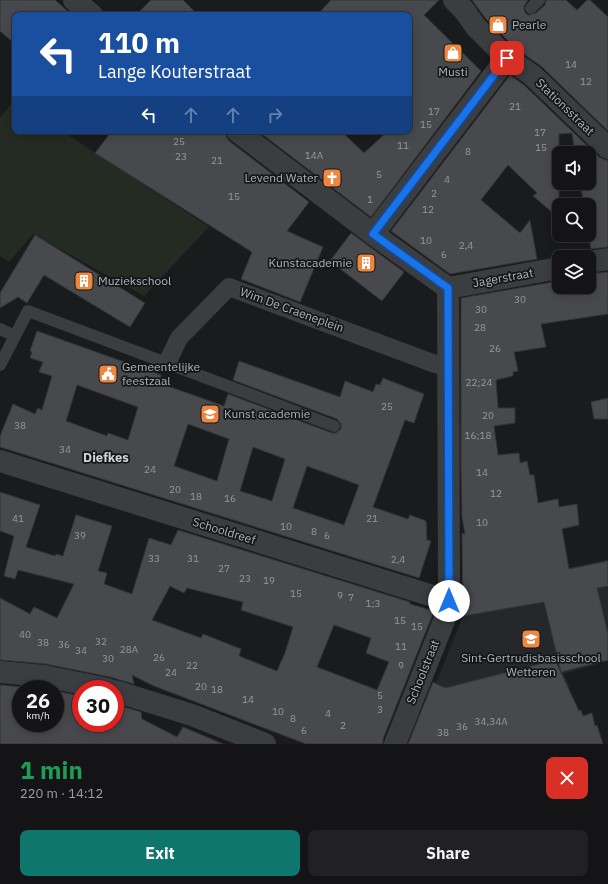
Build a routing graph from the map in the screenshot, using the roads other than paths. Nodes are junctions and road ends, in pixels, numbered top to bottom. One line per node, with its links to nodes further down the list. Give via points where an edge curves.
1 (74, 0): 3 (street)
2 (454, 0): 4 (street, Stationsstraat, via 476,26)
3 (88, 12)
4 (501, 46): 6 (street, Stationsstraat); 7 (street)
5 (241, 134): 7 (street)
6 (608, 148)
7 (373, 234): 11 (street)
8 (608, 259): 9 (street)
9 (596, 261)
10 (552, 269): 11 (street, Jagerstraat)
11 (448, 288): 16 (street, Schoolstraat)
12 (0, 329): 13 (lane)
13 (15, 336): 14 (lane, via 28,311); 15 (lane)
14 (167, 363): 16 (street, Wim De Craeneplein, via 179,338 229,287); 17 (lane)
15 (0, 365)
16 (448, 367): 19 (street, Schoolstraat)
17 (334, 426)
18 (0, 461): 19 (street, Schooldreef)
19 (449, 601): 24 (street, Schoolstraat, via 445,618)
20 (0, 672): 21 (street)
21 (72, 682)
22 (124, 693): 23 (street, via 192,715)
23 (265, 744)
24 (395, 744)

